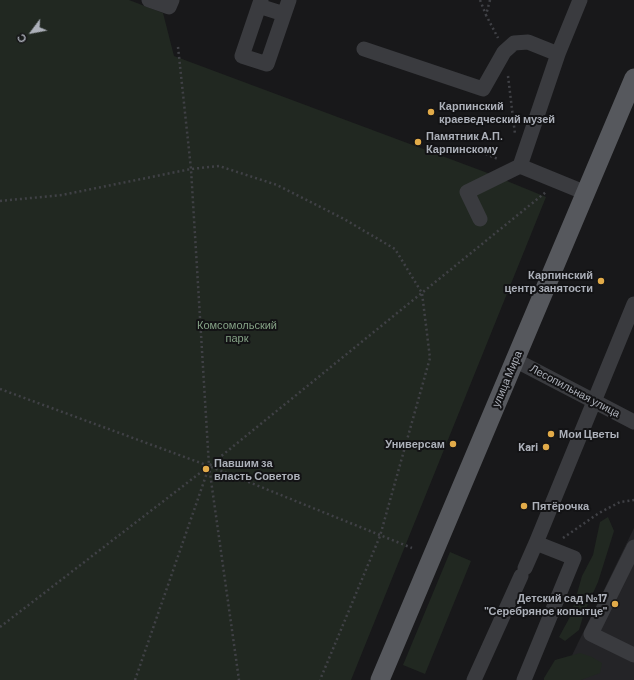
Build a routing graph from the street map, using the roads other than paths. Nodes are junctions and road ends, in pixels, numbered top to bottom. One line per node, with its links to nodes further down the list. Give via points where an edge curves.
1 (149, 0): 3 (street)
2 (580, 0): 7 (street)
3 (170, 3)
4 (260, 3): 5 (street); 5 (street, via 242,56 267,64)
5 (287, 7)
6 (364, 49): 7 (street, via 483,89 504,52 514,43 528,42)
7 (558, 54): 9 (street)
8 (634, 78): 10 (main road, улица Мира)
9 (520, 166): 10 (street); 11 (street, via 467,192)
10 (586, 193): 13 (main road, улица Мира)
11 (480, 220)
12 (634, 304): 14 (street)
13 (515, 360): 14 (street, Лесопильная улица); 19 (main road, улица Мира)
14 (594, 401): 15 (street, Лесопильная улица); 16 (street)
15 (634, 422)
16 (543, 545): 20 (street, via 523,572); 21 (street, via 574,558)
17 (634, 547): 18 (street, via 591,634)
18 (634, 655)
19 (380, 680)
20 (474, 680)
21 (524, 680)

